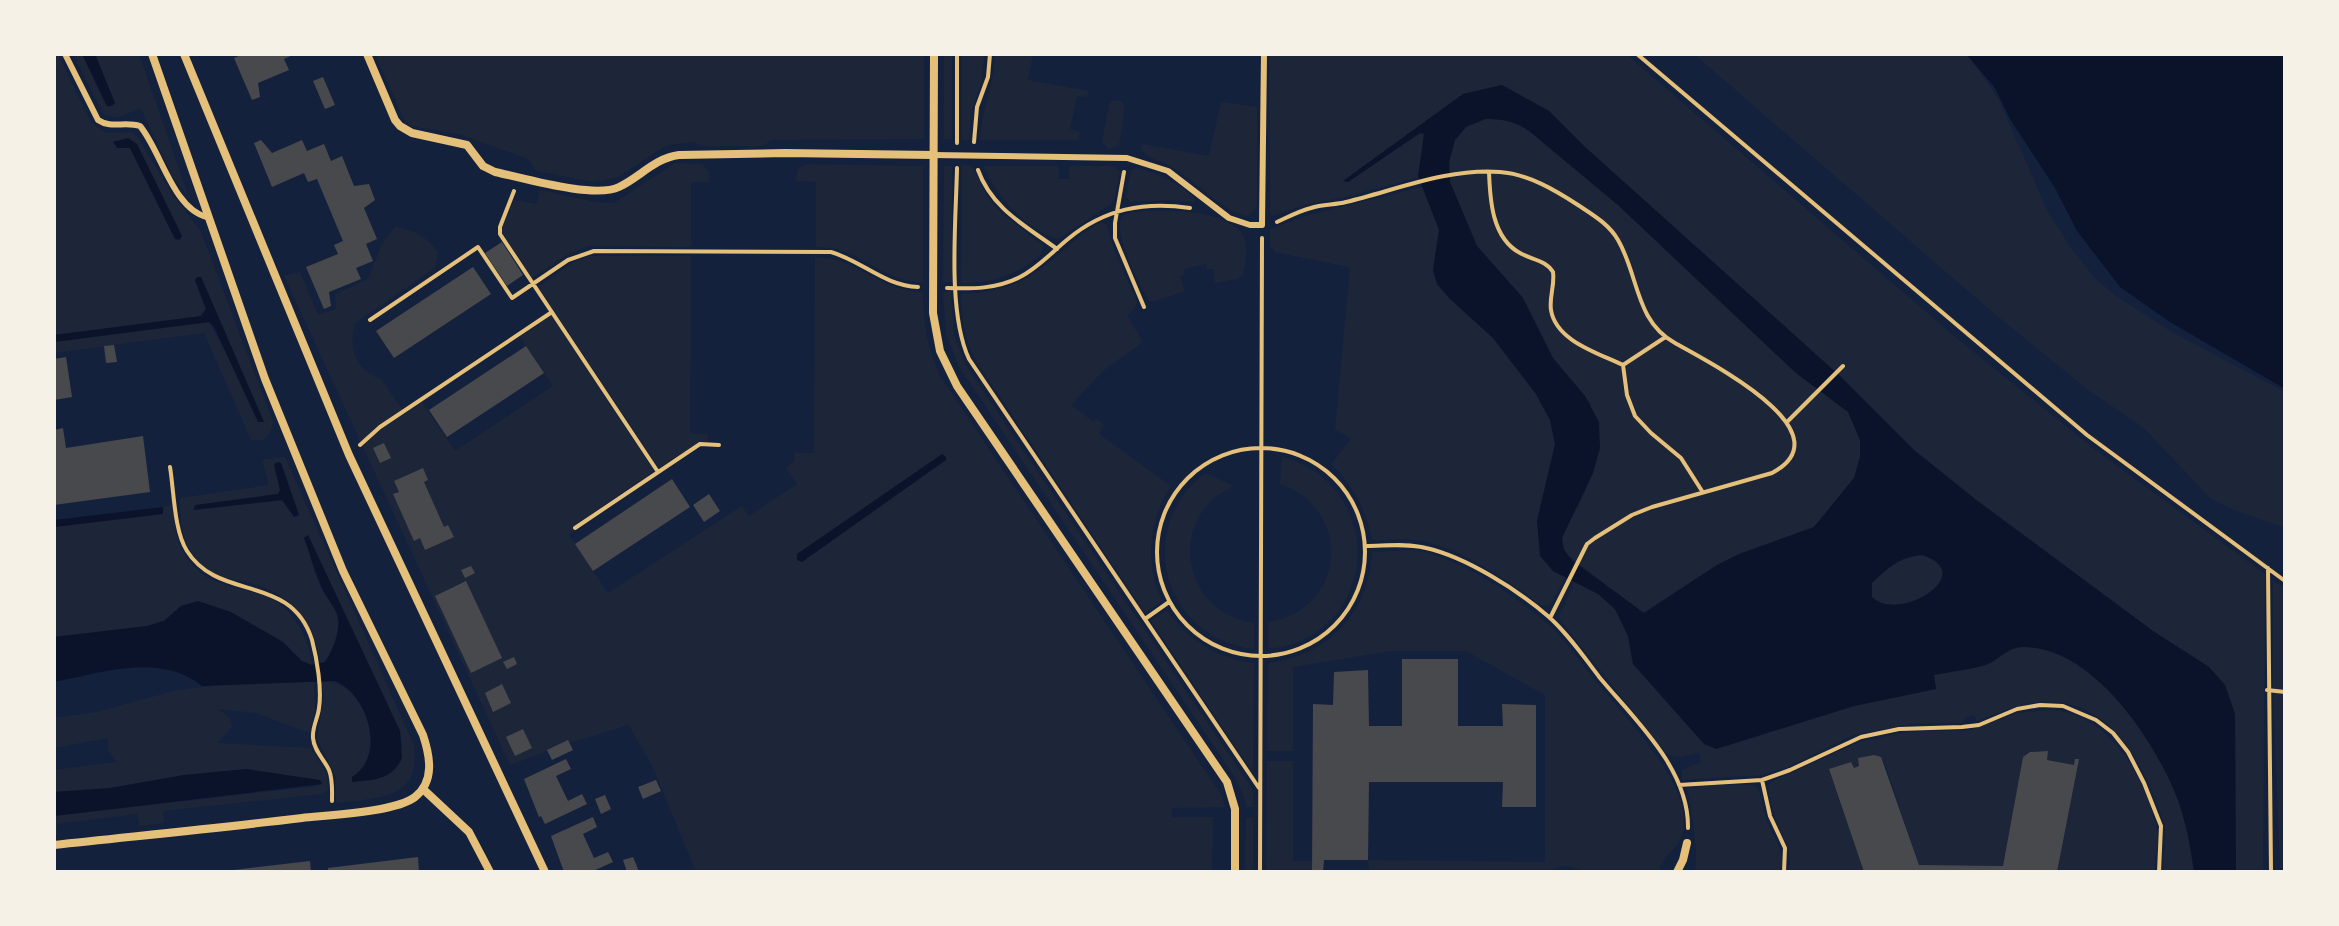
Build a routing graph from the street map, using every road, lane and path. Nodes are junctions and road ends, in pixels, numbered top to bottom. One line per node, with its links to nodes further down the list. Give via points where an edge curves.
1 (65, 54): 16 (lane, via 98,120 140,126 182,199)
2 (152, 54): 16 (street)
3 (184, 54): 30 (street)
4 (367, 54): 13 (street, via 400,126 467,145 488,169)
5 (934, 54): 9 (street)
6 (957, 54): 10 (path)
7 (1264, 54): 17 (lane)
8 (1637, 54): 36 (path, via 2087,435)
9 (933, 155): 10 (lane); 13 (street, via 679,155 665,158 616,189 599,192); 19 (street)
10 (957, 156): 11 (lane); 20 (path)
11 (1127, 158): 14 (lane, via 1168,171); 15 (path)
12 (1489, 172): 17 (path, via 1400,186); 24 (path, via 1546,186 1608,226 1623,249 1647,317); 25 (path, via 1494,217 1502,236 1553,272 1551,309 1557,325 1571,339)
13 (517, 176): 18 (path, via 499,231)
14 (1211, 203): 15 (path, via 1199,208); 17 (lane, via 1238,222)
15 (1118, 210): 20 (path, via 1090,222 1018,278 986,288); 21 (path, via 1115,238)
16 (207, 217): 46 (street, via 332,544 423,735 429,769)
17 (1262, 225): 29 (path)
18 (533, 283): 19 (path, via 568,260 594,251 831,252 896,284); 22 (path); 23 (path, via 512,298 478,247)
19 (933, 288): 20 (path); 53 (street, via 935,336 957,386 1230,789)
20 (956, 288): 40 (path, via 959,333 975,369)
21 (1144, 307)
22 (552, 312): 30 (path, via 380,427); 32 (path)
23 (370, 320)
24 (1665, 338): 25 (path); 27 (path, via 1745,385)
25 (1623, 365): 33 (path, via 1635,416 1681,458)
26 (1843, 366): 27 (path)
27 (1788, 421): 33 (path, via 1793,446 1788,463 1772,473)
28 (719, 445): 32 (path, via 700,444)
29 (1261, 447): 35 (path, via 1300,456 1332,476 1357,511); 38 (path, via 1215,459 1189,477 1175,495 1157,544); 41 (path)
30 (349, 455): 52 (street)
31 (170, 467): 48 (path, via 179,532 194,561 223,582 258,589 284,603 305,626 319,691 313,739 331,776)
32 (658, 472): 34 (path)
33 (1702, 491): 39 (path, via 1632,515 1587,544)
34 (575, 528)
35 (1365, 546): 39 (path, via 1427,548 1496,580); 41 (path, via 1361,584 1334,626 1308,645)
36 (2268, 568): 37 (path); 42 (path)
37 (2285, 581)
38 (1169, 602): 40 (path); 41 (path, via 1195,633 1214,645)
39 (1550, 618): 45 (path, via 1652,743)
40 (1144, 619): 47 (path)
41 (1261, 657): 47 (path)
42 (2267, 690): 43 (path); 60 (path)
43 (2285, 692)
44 (1762, 780): 45 (path); 58 (path, via 1785,848); 59 (path, via 1861,737 1899,729 1979,725 2017,709 2063,706 2096,720 2128,752 2161,826)
45 (1679, 785): 49 (path, via 1687,806)
46 (423, 789): 48 (street, via 403,804); 51 (street, via 469,832)
47 (1260, 790): 54 (path)
48 (331, 815): 50 (street)
49 (1687, 843): 57 (street)
50 (54, 845)
51 (490, 872)
52 (545, 872)
53 (1235, 872)
54 (1260, 872)
55 (1554, 872): 56 (path)
56 (1574, 872)
57 (1677, 872)
58 (1784, 872)
59 (2159, 872)
60 (2271, 872)

